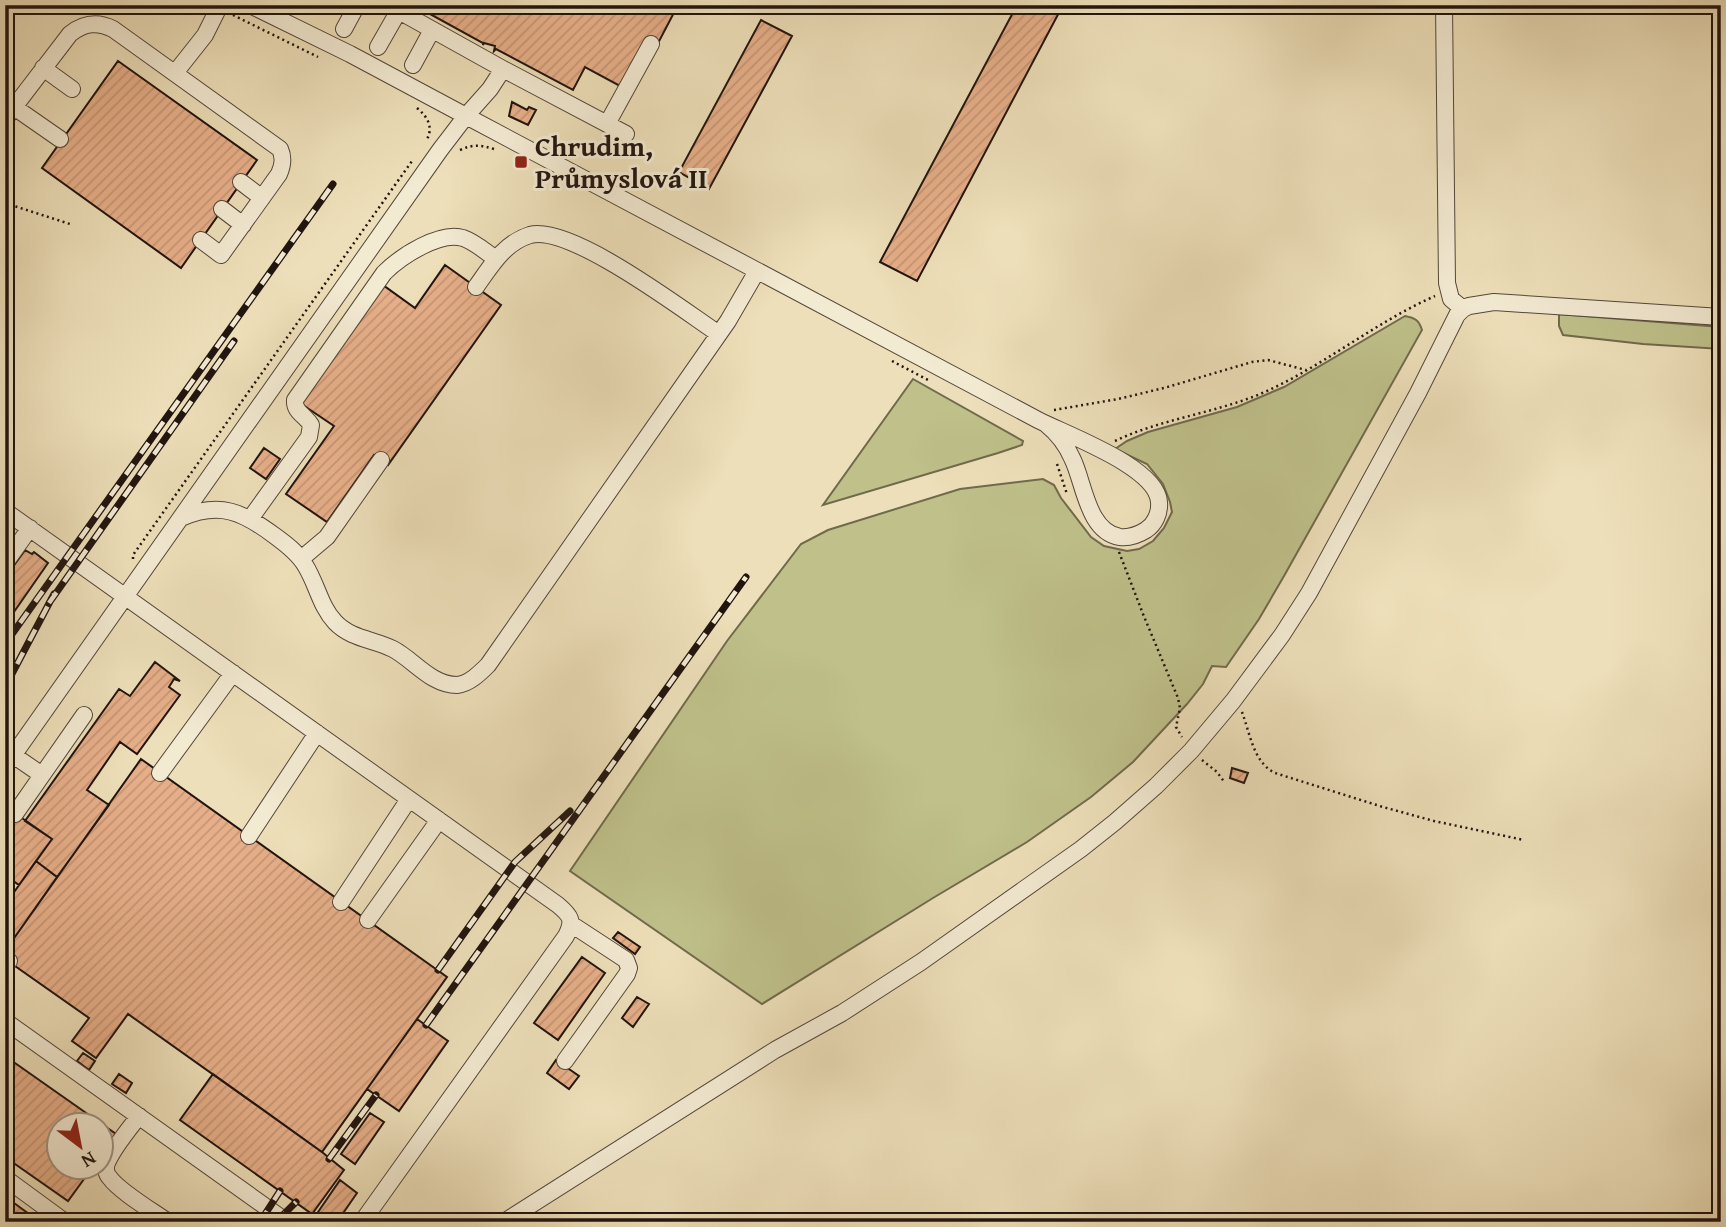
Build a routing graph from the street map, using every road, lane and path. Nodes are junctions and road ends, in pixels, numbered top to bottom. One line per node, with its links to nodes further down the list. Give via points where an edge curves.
1 (250, 5): 18 (street)
2 (357, 5): 6 (street)
3 (1444, 5): 34 (street)
4 (220, 7): 10 (path); 14 (street)
5 (396, 7): 7 (street); 9 (street)
6 (344, 29)
7 (432, 30): 11 (street); 13 (street)
8 (651, 44): 19 (street)
9 (378, 47)
10 (327, 61)
11 (413, 65)
12 (43, 68): 14 (street, via 70,34 94,23 113,29); 15 (street); 17 (street)
13 (503, 69): 18 (street); 19 (street)
14 (175, 73): 25 (street, via 280,149 283,165)
15 (72, 89)
16 (416, 107): 22 (path, via 430,126)
17 (10, 113): 21 (street)
18 (466, 117): 32 (street); 45 (street)
19 (607, 124): 20 (street)
20 (626, 134)
21 (61, 139)
22 (426, 141)
23 (419, 152): 51 (path, via 133,555)
24 (242, 182): 25 (street)
25 (262, 198): 29 (street)
26 (5, 203): 28 (path)
27 (222, 209): 29 (street)
28 (73, 225)
29 (243, 225): 30 (street, via 221,255)
30 (201, 240)
31 (496, 259): 33 (street); 37 (street, via 533,234 561,238 631,274); 46 (street, via 469,240 453,236 403,257 384,273 295,400 297,411 311,425 309,437)
32 (757, 271): 37 (street); 39 (street)
33 (476, 287)
34 (1447, 290): 35 (street); 38 (path, via 1381,323)
35 (1462, 309): 36 (street, via 1494,302); 54 (street, via 1309,593)
36 (1721, 317)
37 (719, 334): 49 (street, via 488,665 471,680 461,685 440,681 392,649 345,631 324,608)
38 (1306, 370): 39 (path, via 1268,360 1252,362 1164,388 1056,410); 40 (path, via 1247,399 1140,430)
39 (1042, 422): 40 (street); 48 (street, via 1062,440 1094,516)
40 (1100, 450): 48 (street, via 1140,473 1159,498 1157,515 1148,529 1132,537)
41 (1055, 457): 43 (path)
42 (381, 460): 49 (street, via 327,537)
43 (1067, 494)
44 (5, 511): 47 (street)
45 (181, 519): 46 (street, via 216,509); 51 (street)
46 (250, 519): 49 (street)
47 (30, 528): 50 (street); 52 (street)
48 (1114, 535): 57 (path, via 1178,698 1181,708 1176,730)
49 (301, 559)
50 (5, 563)
51 (144, 571): 52 (street)
52 (126, 597): 53 (street); 58 (street)
53 (233, 673): 56 (street); 59 (street)
54 (1233, 701): 57 (street); 66 (path, via 1259,758 1275,773 1370,804)
55 (84, 715): 60 (street)
56 (317, 733): 62 (street); 65 (street)
57 (1196, 755): 61 (path); 78 (street, via 1097,837 953,940)
58 (9, 761): 60 (street)
59 (160, 773)
60 (42, 775): 63 (street)
61 (1225, 783)
62 (409, 799): 64 (street); 67 (street)
63 (15, 814)
64 (439, 820): 68 (street); 69 (street, via 558,905 569,914)
65 (249, 836)
66 (1524, 840)
67 (341, 902)
68 (368, 920)
69 (571, 924): 71 (street, via 626,960 629,968); 77 (street)
70 (5, 1021): 72 (street)
71 (565, 1061)
72 (139, 1116): 75 (street, via 112,1154 106,1171 117,1186); 76 (street)
73 (5, 1178): 74 (street)
74 (65, 1222)
75 (168, 1222)
76 (287, 1222)
77 (362, 1222)
78 (504, 1222)

